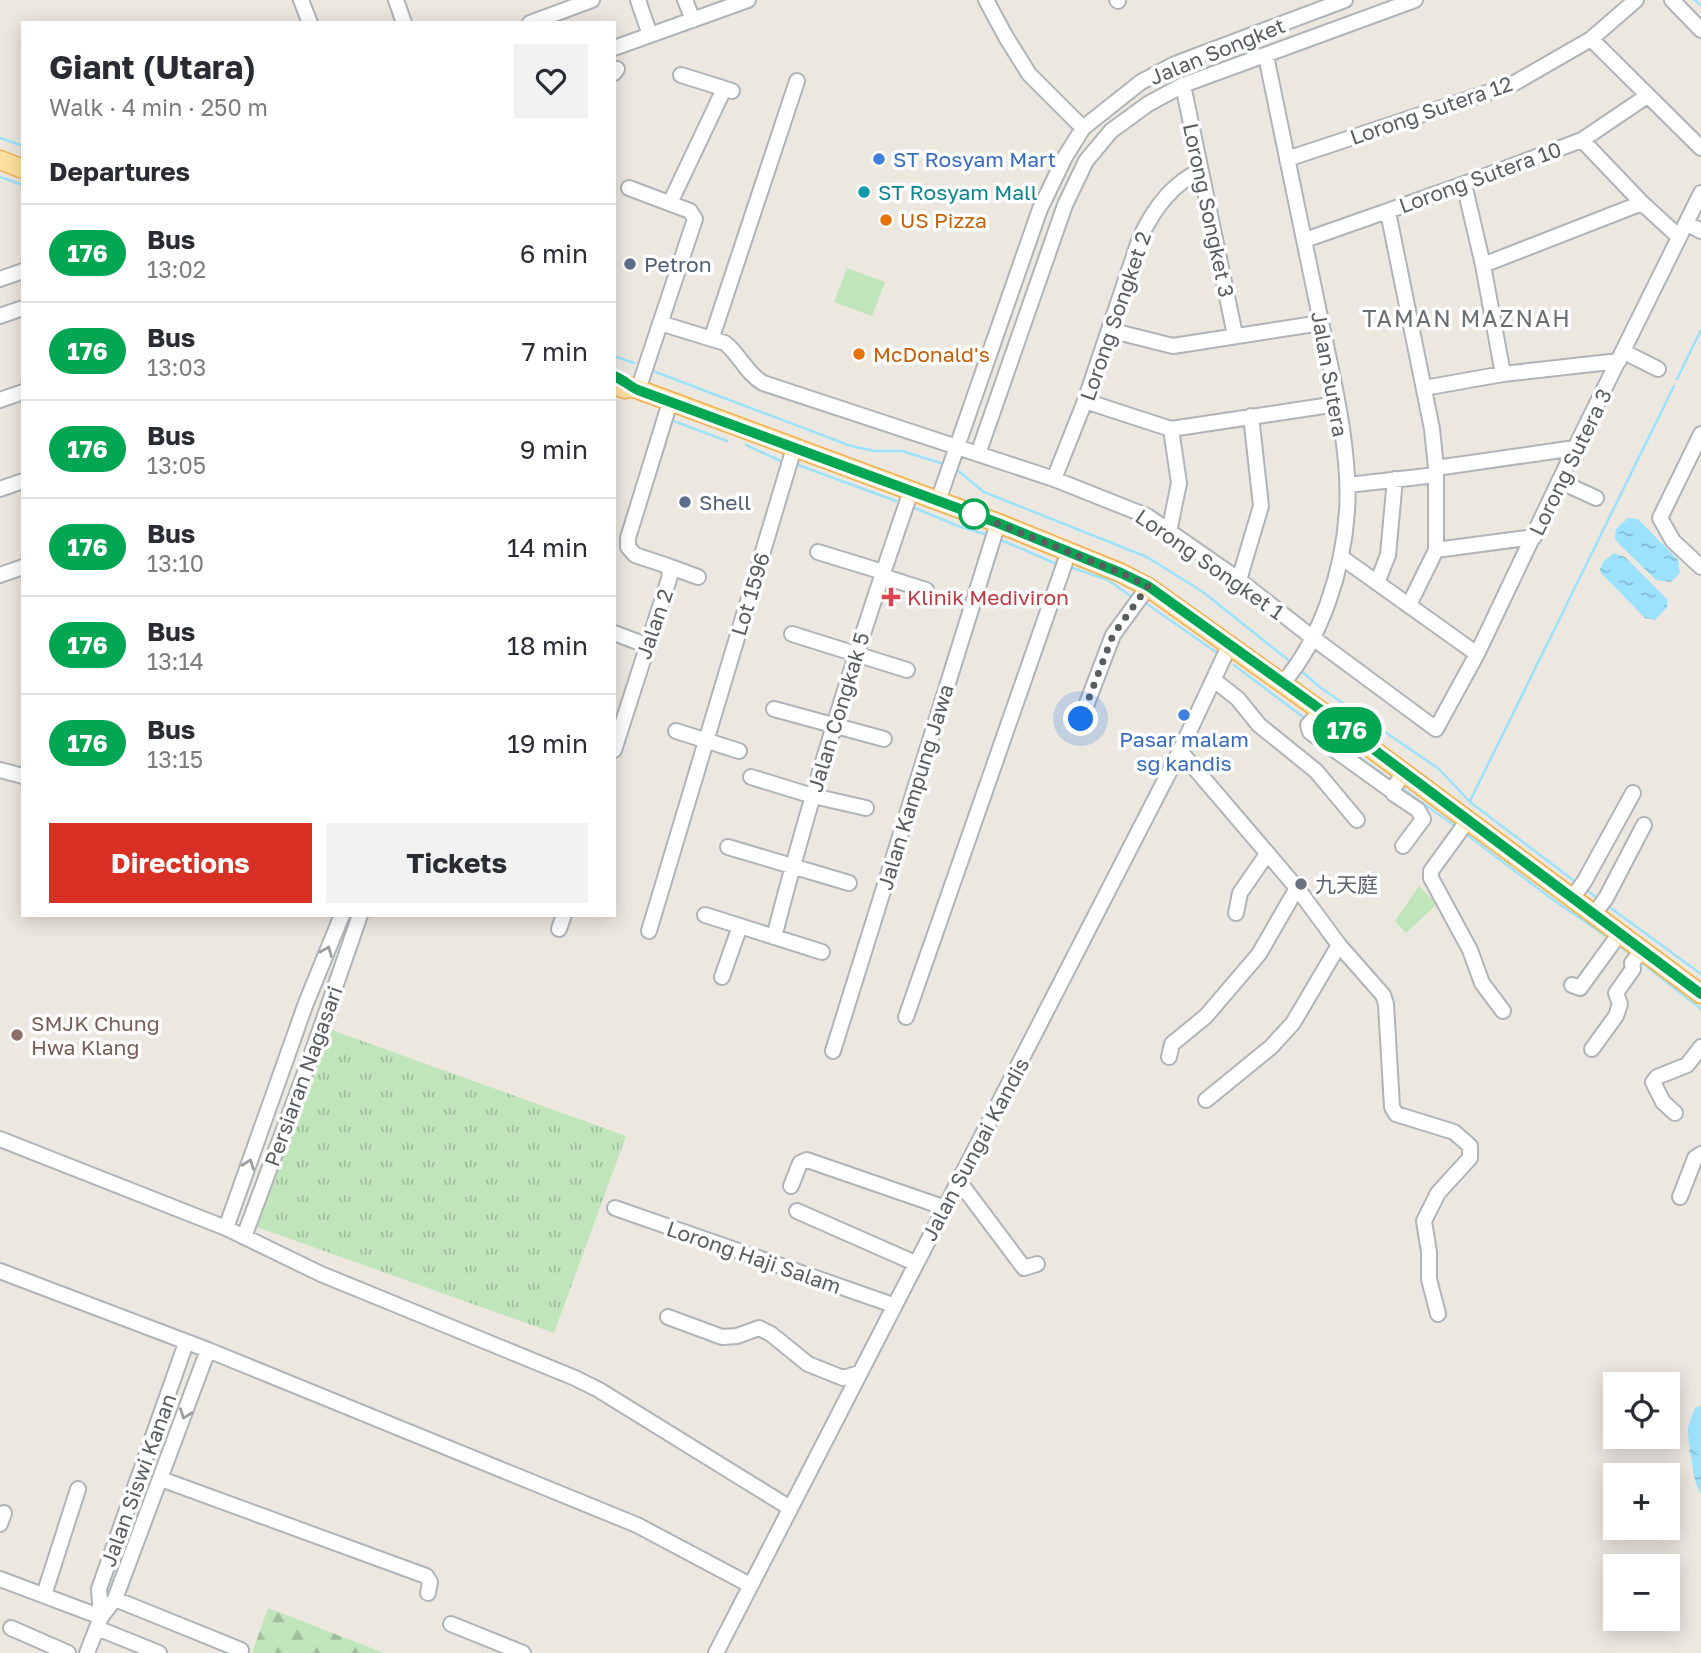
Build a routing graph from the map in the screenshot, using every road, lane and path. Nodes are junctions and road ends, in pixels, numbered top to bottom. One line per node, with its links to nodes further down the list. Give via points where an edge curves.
1 (301, 0): 13 (street)
2 (396, 0): 14 (street)
3 (592, 0): 15 (street)
4 (638, 0): 16 (street)
5 (685, 0): 12 (street)
6 (748, 0): 12 (street)
7 (986, 0): 25 (street, via 1029,74)
8 (1345, 0): 25 (street, Jalan Songket, via 1175,64 1141,82)
9 (1415, 0): 20 (street, Jalan Songket)
10 (1636, 0): 18 (street, Lorong Sutera 12)
11 (1672, 0): 17 (street)
12 (693, 20): 16 (street)
13 (306, 21)
14 (403, 21)
15 (535, 21)
16 (648, 29): 19 (street)
17 (1701, 30)
18 (1591, 39): 24 (street); 28 (street, Lorong Sutera 12, via 1511,85)
19 (616, 47)
20 (1266, 56): 23 (street, Jalan Songket); 28 (street, Jalan Sutera)
21 (681, 75): 35 (street, via 729,90)
22 (797, 81): 51 (street)
23 (1183, 85): 31 (street, Lorong Songket 3); 69 (street, Jalan Songket, via 1111,131 1086,160 1065,205)
24 (1647, 96): 26 (street, Lorong Sutera 10); 27 (street)
25 (1083, 128): 68 (street, Jalan Songket, via 1040,209)
26 (1582, 140): 32 (street, Lorong Sutera 10); 36 (street)
27 (1701, 148)
28 (1287, 159): 41 (street, Jalan Sutera)
29 (0, 160): 30 (main road)
30 (21, 168)
31 (1200, 171): 49 (street, Lorong Songket 2, via 1185,177 1150,217); 50 (street, Lorong Songket 3)
32 (1464, 184): 37 (street, Lorong Sutera 10); 42 (street)
33 (629, 188): 35 (street)
34 (1701, 193): 38 (street, Lorong Sutera 3)
35 (670, 203): 47 (street, via 690,211 695,222)
36 (1642, 203): 40 (street); 42 (street)
37 (1388, 212): 41 (street, Lorong Sutera 10); 57 (street)
38 (1686, 223): 39 (street); 40 (street, Lorong Sutera 3)
39 (1701, 230)
40 (1679, 237): 52 (street, Lorong Sutera 3)
41 (1305, 240): 48 (street, Jalan Sutera)
42 (1483, 265): 54 (street)
43 (21, 272): 44 (street)
44 (0, 279)
45 (21, 309): 46 (street)
46 (0, 316)
47 (660, 323): 51 (street); 56 (street)
48 (1321, 323): 50 (street); 62 (street, Jalan Sutera)
49 (1109, 330): 50 (street, via 1172,346); 60 (street, Lorong Songket 2)
50 (1235, 335)
51 (712, 337): 68 (street, Lorong Songket 1, via 733,349 752,376 763,383)
52 (1622, 356): 53 (street); 54 (street); 67 (street, Lorong Sutera 3)
53 (1658, 369)
54 (1503, 374): 57 (street)
55 (616, 377): 56 (main road, via 627,381)
56 (628, 388): 61 (main road)
57 (1424, 388): 70 (street)
58 (21, 393): 59 (street)
59 (0, 400)
60 (1086, 401): 64 (street); 71 (street, Lorong Songket 2)
61 (670, 402): 66 (main road); 87 (street, Jalan 2, via 628,547 635,555)
62 (1337, 404): 63 (street); 75 (street, Jalan Sutera)
63 (1251, 416): 64 (street); 93 (street, via 1261,506)
64 (1171, 429): 81 (street, via 1179,483)
65 (1701, 434): 88 (street, via 1660,518 1673,541)
66 (794, 448): 77 (main road); 116 (street, Lot 1596)
67 (1575, 448): 70 (street); 73 (street, Lorong Sutera 3)
68 (956, 452): 69 (street, Lorong Songket 1); 79 (street, Jalan Songket)
69 (978, 454): 71 (street, Lorong Songket 1)
70 (1436, 471): 72 (street); 83 (street)
71 (1054, 479): 81 (street, Lorong Songket 1, via 1147,516)
72 (1395, 480): 75 (street); 94 (street, via 1388,555)
73 (1559, 481): 78 (street); 82 (street, Lorong Sutera 3)
74 (21, 482): 76 (street)
75 (1348, 485): 86 (street, Jalan Sutera)
76 (0, 489)
77 (911, 491): 79 (main road); 90 (street, Jalan Congkak 5)
78 (1596, 498)
79 (939, 501): 80 (main road)
80 (998, 523): 84 (main road); 155 (street, Jalan Kampung Jawa)
81 (1169, 531): 93 (street, Lorong Songket 1)
82 (1534, 537): 83 (street); 104 (street, Lorong Sutera 3)
83 (1436, 550): 97 (street)
84 (1069, 551): 95 (main road); 152 (street)
85 (818, 552): 90 (street)
86 (1341, 557): 94 (street); 100 (street, Jalan Sutera)
87 (668, 566): 92 (street); 102 (street, Jalan 2, via 670,576)
88 (1701, 567)
89 (21, 568): 91 (street)
90 (883, 574): 96 (street); 103 (street, Jalan Congkak 5)
91 (0, 575)
92 (698, 577)
93 (1239, 580): 100 (street, Lorong Songket 1)
94 (1377, 583): 97 (street)
95 (1148, 586): 101 (main road); 110 (street, via 1113,635)
96 (926, 590)
97 (1409, 605): 104 (street)
98 (616, 634): 102 (street)
99 (792, 634): 103 (street)
100 (1313, 638): 106 (street, Jalan Sutera); 113 (street, Lorong Songket 1)
101 (1230, 644): 106 (main road); 107 (street, Jalan Sungai Kandis)
102 (646, 645): 111 (street, Jalan 2)
103 (855, 653): 105 (street); 112 (street, Jalan Congkak 5)
104 (1477, 654): 113 (street, Lorong Sutera 3)
105 (906, 670)
106 (1292, 672): 109 (main road)
107 (1214, 680): 118 (street, Jalan Sungai Kandis); 126 (street, via 1238,699 1259,725 1316,771)
108 (774, 709): 112 (street)
109 (1313, 718): 122 (main road); 122 (street, via 1307,729 1317,739)
110 (1081, 719)
111 (618, 720)
112 (834, 724): 115 (street); 124 (street, Jalan Congkak 5)
113 (1436, 729)
114 (676, 731): 116 (street)
115 (884, 739)
116 (706, 741): 117 (street); 142 (street, Lot 1596)
117 (739, 751)
118 (1180, 751): 131 (street); 163 (street, Jalan Sungai Kandis)
119 (0, 769): 120 (street)
120 (21, 775)
121 (751, 777): 124 (street)
122 (1397, 783): 128 (main road); 129 (street, via 1394,794 1418,810 1423,819)
123 (1633, 793): 135 (street)
124 (813, 796): 125 (street); 132 (street, Jalan Congkak 5)
125 (866, 808)
126 (1357, 820)
127 (1644, 825): 136 (street)
128 (1462, 827): 135 (main road); 151 (street, via 1430,878 1470,950 1482,983)
129 (1403, 846)
130 (727, 848): 132 (street)
131 (1267, 854): 134 (street); 137 (street, via 1240,893)
132 (792, 866): 133 (street); 143 (street, Jalan Congkak 5)
133 (849, 883)
134 (1297, 888): 145 (street); 156 (street, via 1259,954 1206,1016 1172,1045)
135 (1579, 889): 136 (main road)
136 (1601, 905): 144 (main road)
137 (1236, 913)
138 (705, 915): 141 (street)
139 (341, 917): 166 (street, Persiaran Nagasari, one-way to 139)
140 (359, 917): 169 (street, Persiaran Nagasari)
141 (740, 926): 143 (street); 148 (street)
142 (649, 931)
143 (774, 936): 146 (street)
144 (1616, 939): 147 (main road); 149 (street, via 1580,988)
145 (1339, 945): 159 (street, via 1293,1023); 177 (street, via 1383,995 1396,1114 1454,1132 1470,1146 1471,1158 1438,1193 1424,1221 1429,1279)
146 (822, 952)
147 (1638, 955): 150 (main road); 154 (street, via 1616,993 1620,1004 1616,1016)
148 (722, 977)
149 (1572, 985)
150 (1701, 994)
151 (1503, 1011)
152 (906, 1017)
153 (1701, 1047): 157 (street)
154 (1591, 1049)
155 (833, 1051)
156 (1169, 1057)
157 (1691, 1061): 158 (street); 160 (street, via 1653,1082)
158 (1701, 1072)
159 (1206, 1100)
160 (1675, 1113)
161 (0, 1139): 171 (street)
162 (1701, 1154): 165 (street, via 1695,1158)
163 (958, 1180): 167 (street, Jalan Sungai Kandis); 174 (street, via 1024,1268)
164 (791, 1186): 167 (street, via 800,1163 807,1160)
165 (1680, 1198)
166 (234, 1205): 169 (street, via 241,1219); 171 (street, Persiaran Nagasari)
167 (943, 1207): 173 (street, Jalan Sungai Kandis)
168 (615, 1208): 176 (street, Lorong Haji Salam)
169 (254, 1210): 172 (street, Persiaran Nagasari)
170 (797, 1212): 173 (street)
171 (226, 1228): 172 (street)
172 (244, 1237): 186 (street, via 321,1274 599,1390)
173 (915, 1263): 176 (street, Jalan Sungai Kandis)
174 (1037, 1264)
175 (0, 1271): 179 (street)
176 (894, 1305): 182 (street, Jalan Sungai Kandis)
177 (1438, 1314)
178 (668, 1317): 182 (street, via 722,1337 759,1328 808,1364 843,1378)
179 (186, 1343): 180 (street); 181 (street, Jalan Siswi Kanan)
180 (208, 1350): 183 (street, Jalan Siswi Kanan); 188 (street, via 637,1525)
181 (176, 1372): 183 (street, via 191,1361); 192 (street, Jalan Siswi Kanan, via 99,1589)
182 (859, 1373): 186 (street, Jalan Sungai Kandis)
183 (197, 1381): 184 (street, Jalan Siswi Kanan, one-way to 184)
184 (161, 1479): 189 (street, via 426,1576); 191 (street, Jalan Siswi Kanan)
185 (78, 1489): 190 (street)
186 (790, 1508): 188 (street, Jalan Sungai Kandis)
187 (0, 1579): 190 (street)
188 (750, 1585): 200 (street, Jalan Sungai Kandis)
189 (428, 1593)
190 (44, 1595): 192 (street)
191 (115, 1599): 192 (street, Jalan Siswi Kanan); 195 (street)
192 (99, 1623): 197 (street, Jalan Siswi Kanan); 198 (street)
193 (451, 1624): 199 (street)
194 (11, 1628): 196 (street)
195 (241, 1650)
196 (68, 1653)
197 (87, 1653)
198 (159, 1653)
199 (523, 1653)
200 (716, 1653)

